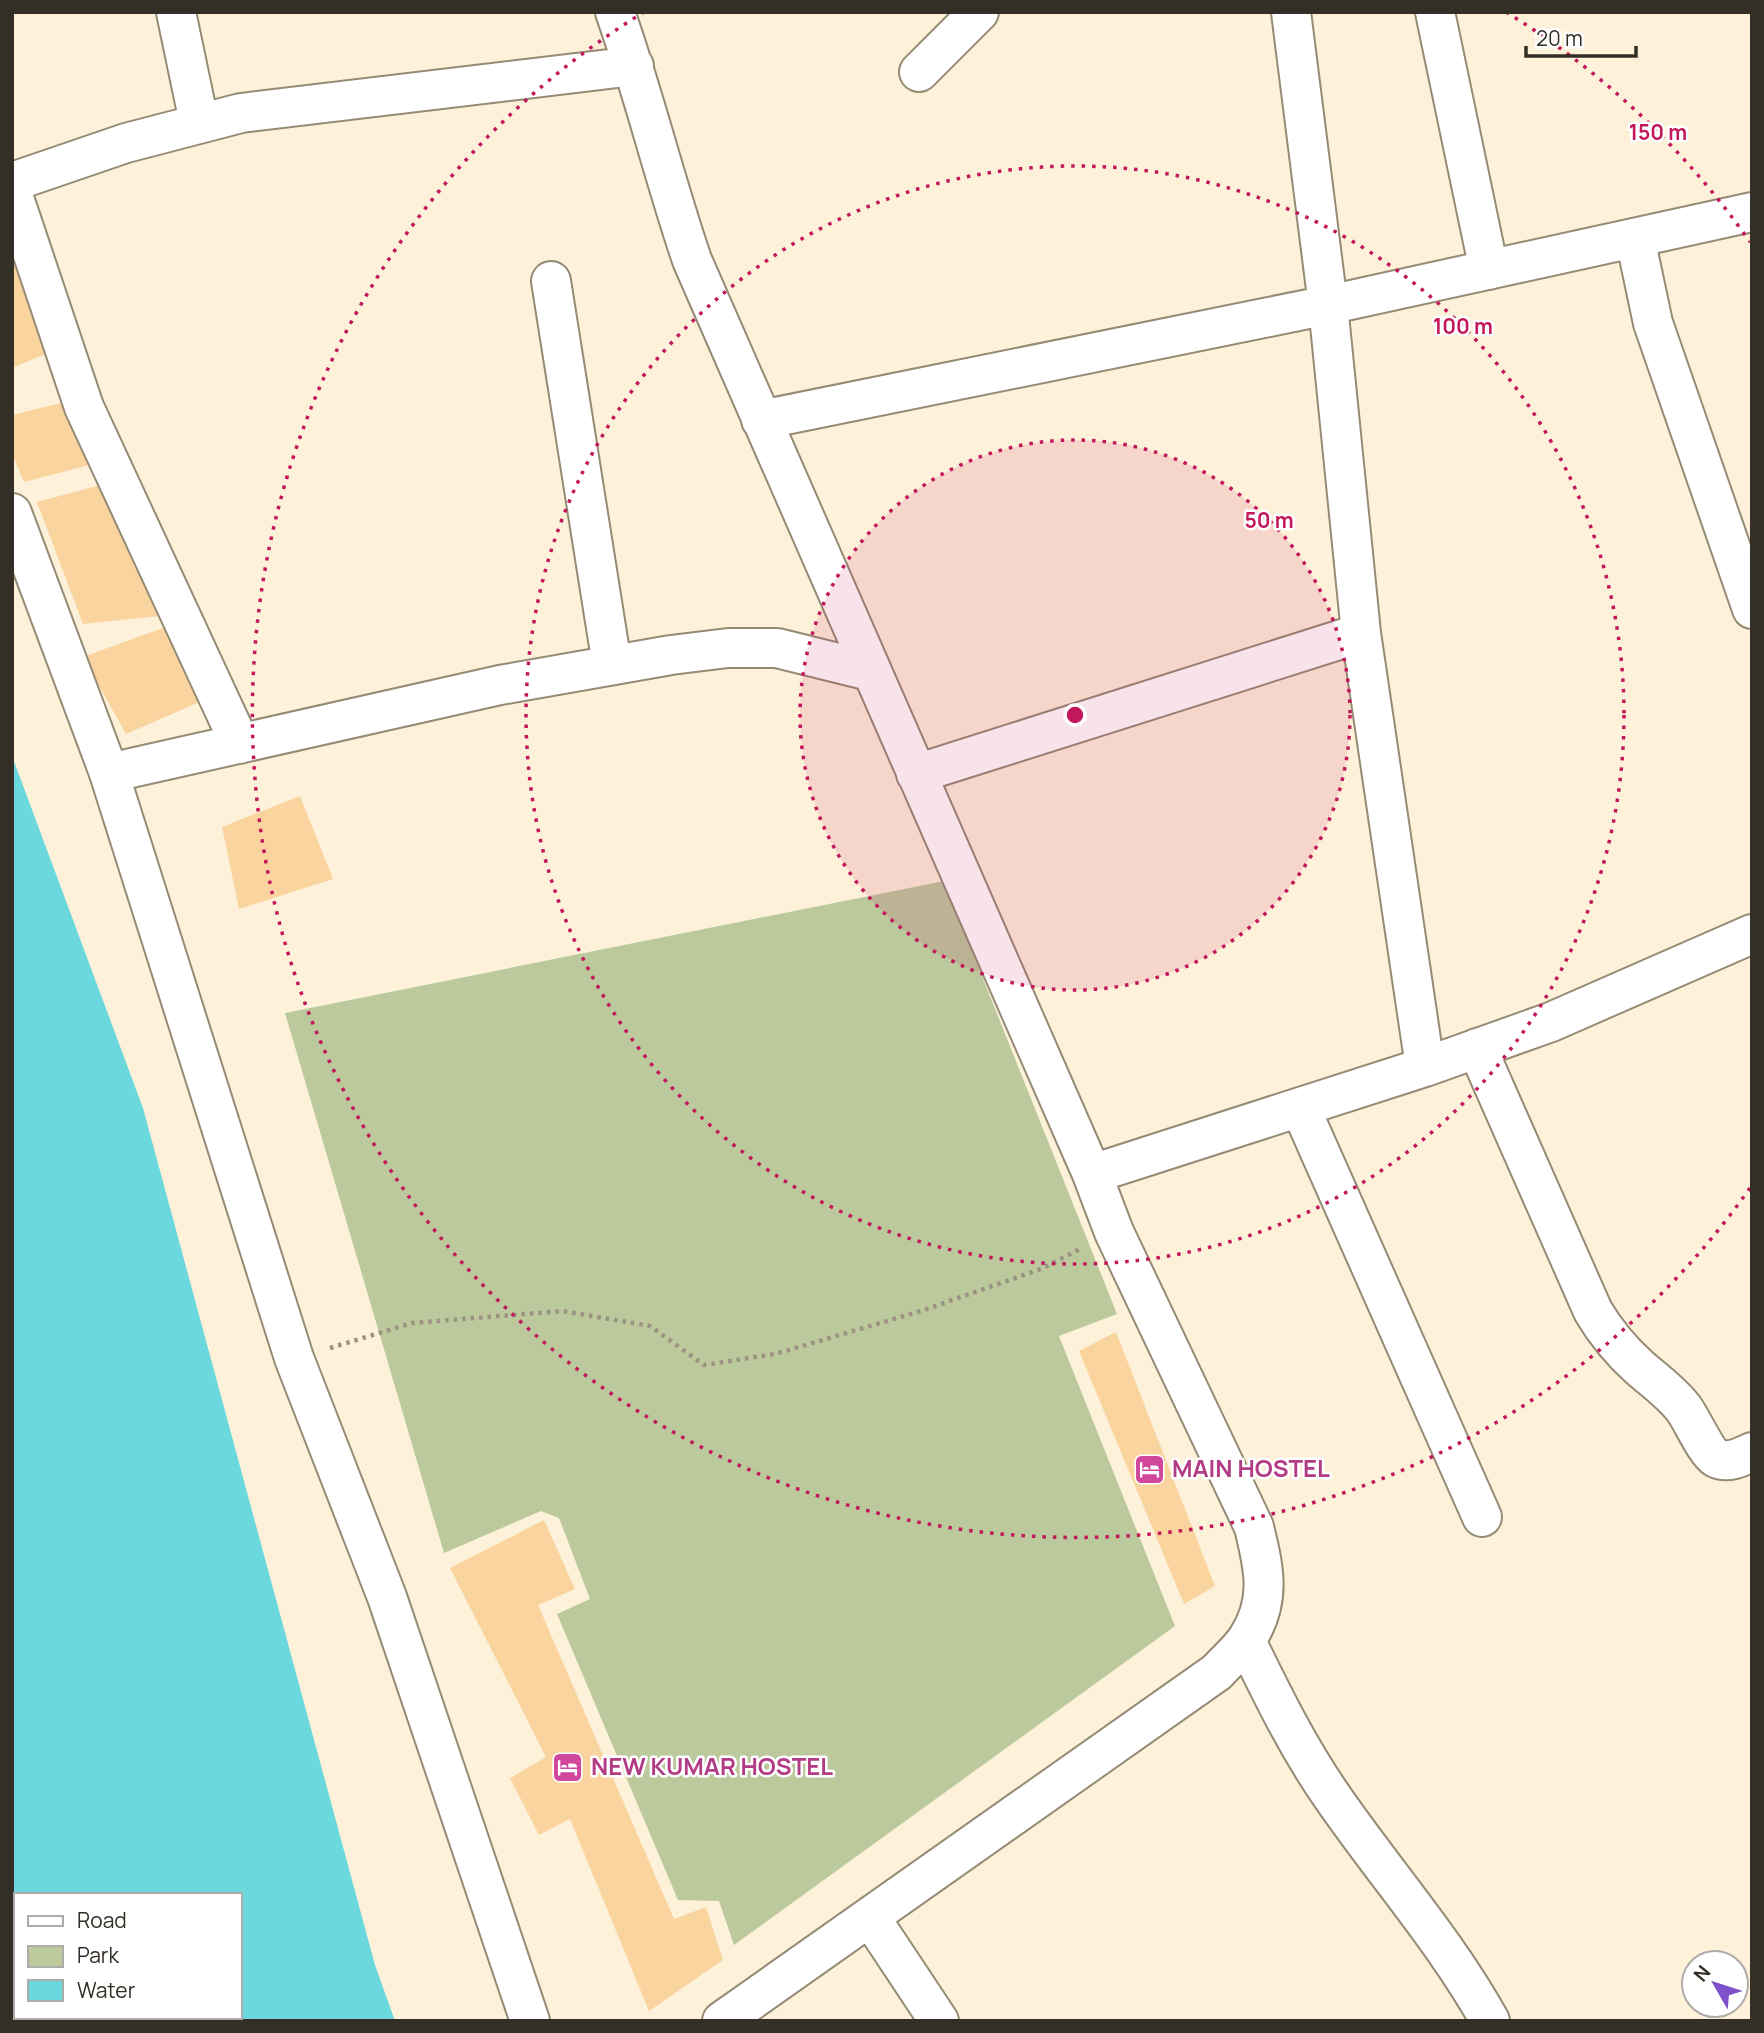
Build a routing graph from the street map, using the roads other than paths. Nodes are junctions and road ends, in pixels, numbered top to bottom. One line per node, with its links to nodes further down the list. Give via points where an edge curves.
1 (176, 12): 8 (street)
2 (615, 12): 6 (street)
3 (979, 12): 7 (street)
4 (1291, 12): 15 (street)
5 (1435, 12): 13 (street)
6 (634, 66): 8 (street, via 306,104); 16 (street, via 692,260)
7 (919, 72)
8 (199, 122): 9 (street)
9 (12, 182)
10 (12, 192): 22 (street, via 84,407)
11 (1752, 212): 12 (street)
12 (1635, 238): 13 (street); 18 (street, via 1653,323)
13 (1489, 270): 15 (street)
14 (551, 281): 20 (street)
15 (1328, 305): 16 (street); 19 (street)
16 (761, 420): 21 (street)
17 (12, 513): 23 (street)
18 (1752, 608)
19 (1360, 633): 24 (street); 27 (street)
20 (612, 665): 21 (street, via 728,648 777,648); 22 (street, via 500,685)
21 (870, 671): 24 (street)
22 (240, 744): 23 (street)
23 (109, 773): 34 (street, via 294,1358 387,1597)
24 (916, 774): 29 (street)
25 (1752, 934): 26 (street, via 1551,1022)
26 (1477, 1048): 27 (street); 30 (street, via 1605,1332 1678,1402 1708,1451 1727,1461)
27 (1425, 1068): 28 (street)
28 (1300, 1107): 29 (street); 31 (street)
29 (1092, 1174): 32 (street, via 1114,1232 1254,1527 1264,1571 1263,1598 1262,1611)
30 (1752, 1452)
31 (1482, 1517)
32 (1246, 1641): 33 (street, via 1217,1672); 37 (street, via 1313,1768 1447,1952)
33 (870, 1917): 35 (street); 36 (street)
34 (530, 2021)
35 (722, 2021)
36 (939, 2021)
37 (1490, 2021)

